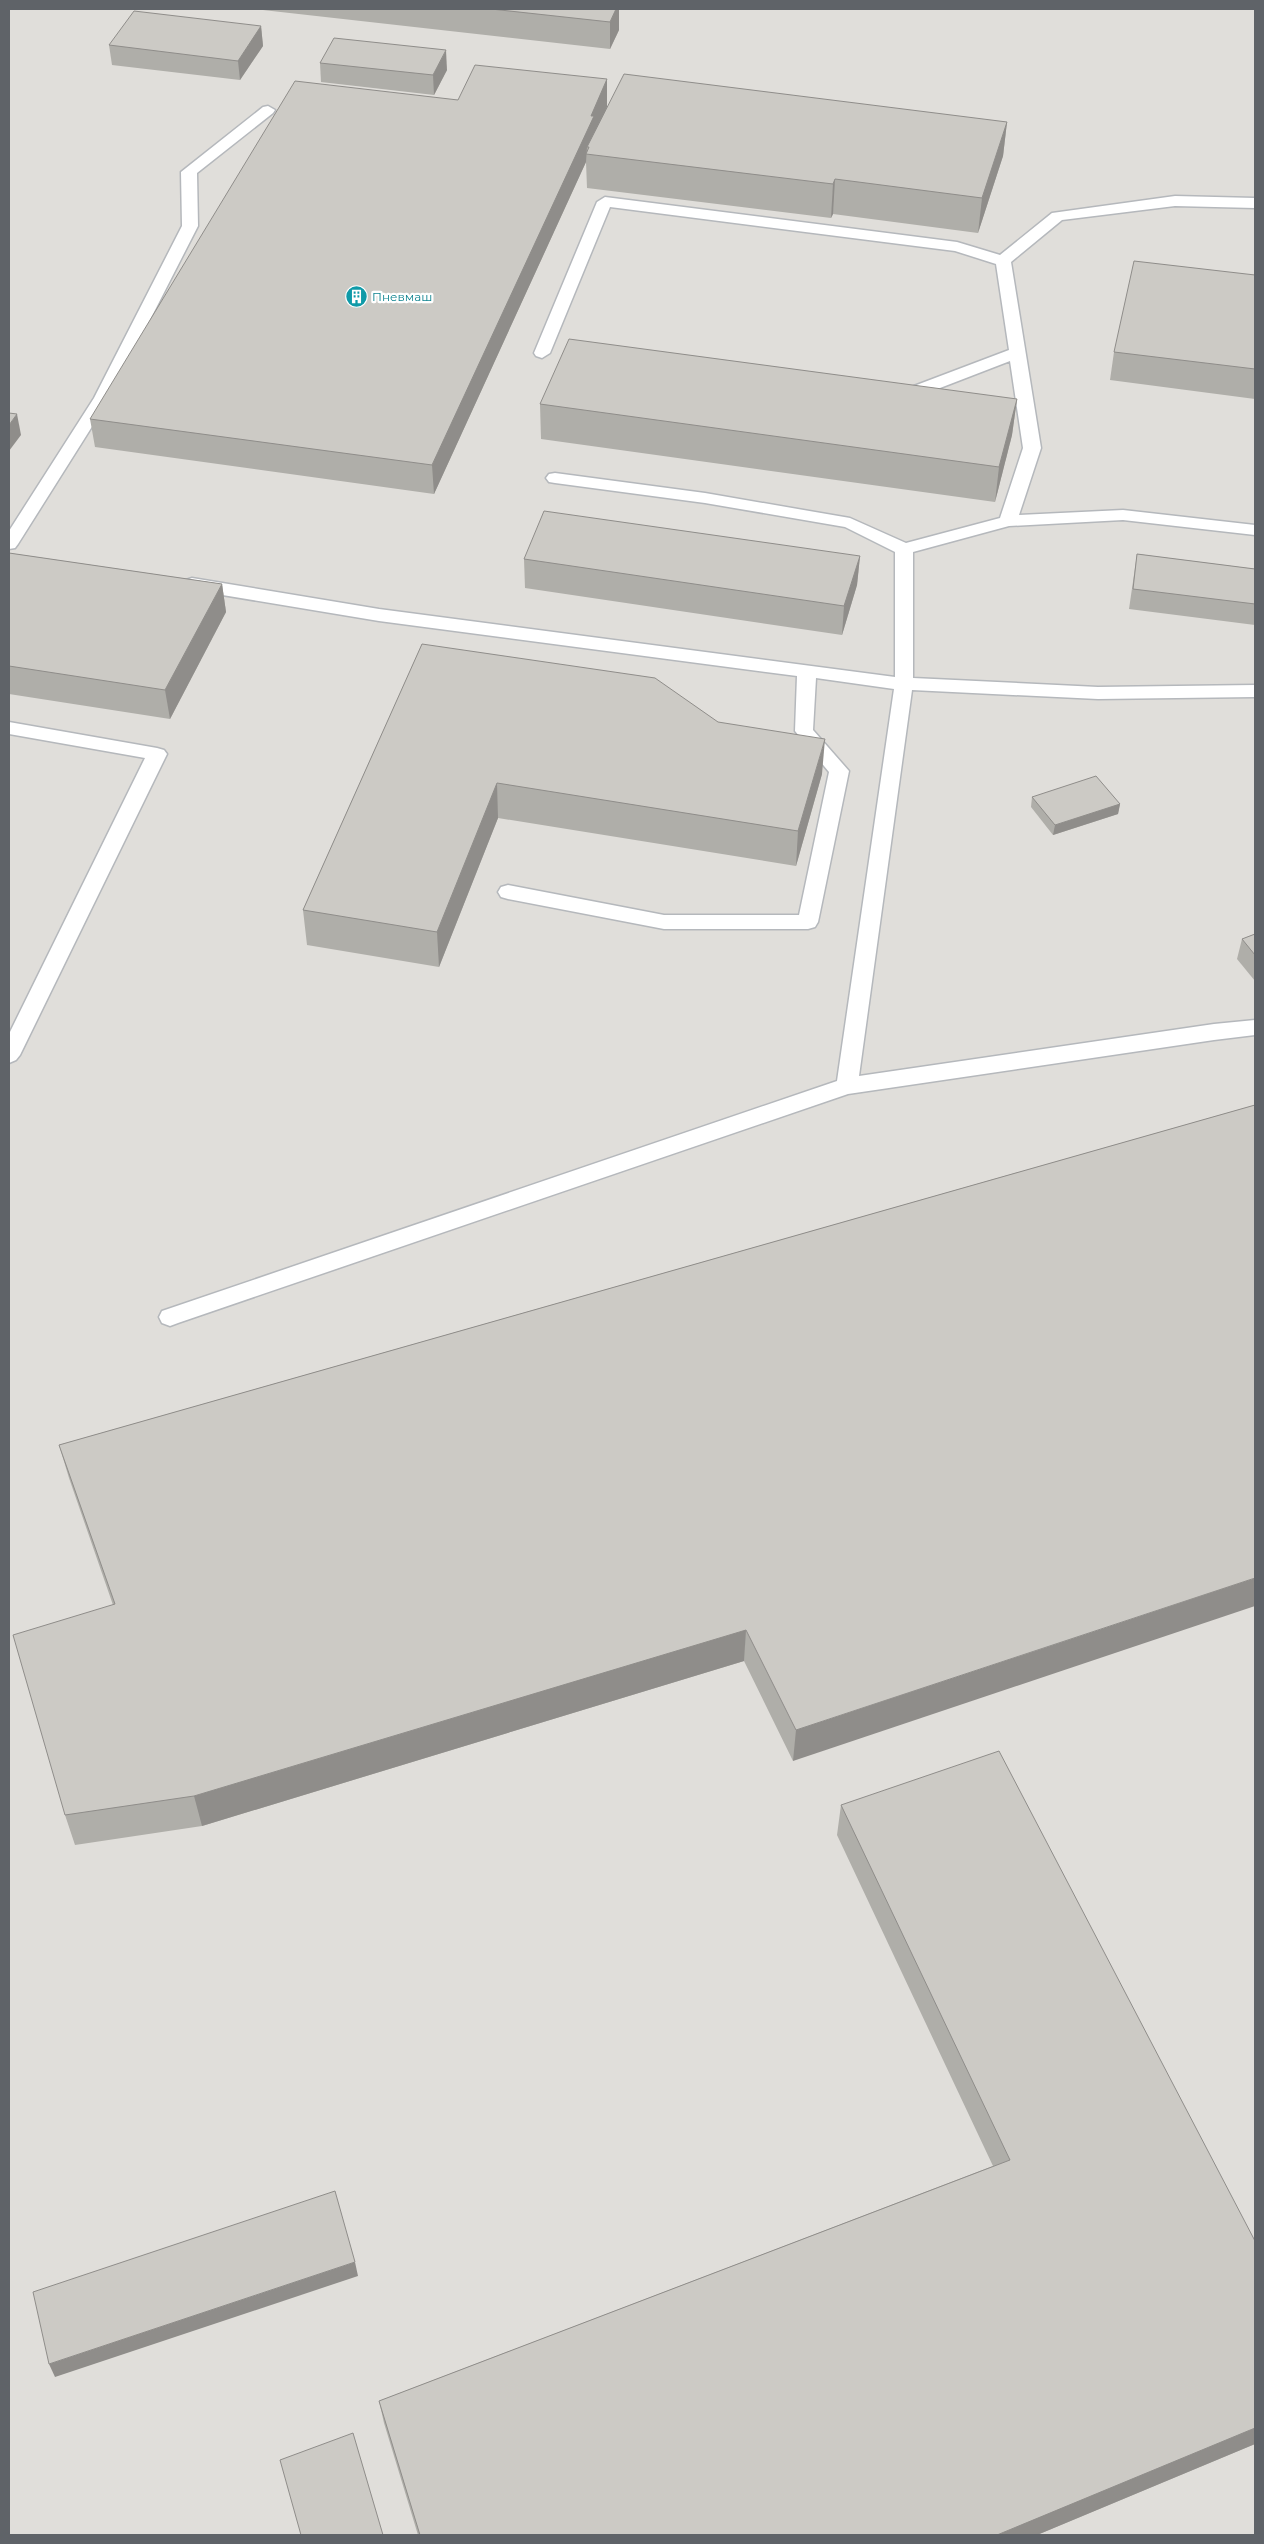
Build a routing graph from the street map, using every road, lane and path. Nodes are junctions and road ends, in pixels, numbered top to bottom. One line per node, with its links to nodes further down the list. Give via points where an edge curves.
1 (268, 110): 11 (lane, via 189,172 190,226 102,398)
2 (1255, 203): 3 (lane, via 1176,200 1057,216)
3 (1003, 261): 4 (lane, via 957,247 605,202); 5 (lane)
4 (542, 353)
5 (1017, 353): 6 (lane, via 908,394); 8 (lane, via 1032,448)
6 (879, 391)
7 (555, 478): 10 (lane, via 705,498 850,523)
8 (1008, 521): 9 (lane, via 1123,514); 10 (lane)
9 (1255, 530)
10 (904, 549): 14 (lane)
11 (12, 551)
12 (174, 581): 13 (lane, via 379,615)
13 (807, 671): 14 (lane); 17 (lane, via 804,731 839,771 808,922 664,922)
14 (904, 684): 15 (lane, via 1098,693); 20 (lane)
15 (1255, 691)
16 (9, 728): 19 (lane, via 157,754)
17 (508, 892)
18 (1255, 1028): 20 (lane)
19 (9, 1056)
20 (847, 1086): 21 (lane)
21 (170, 1317)

